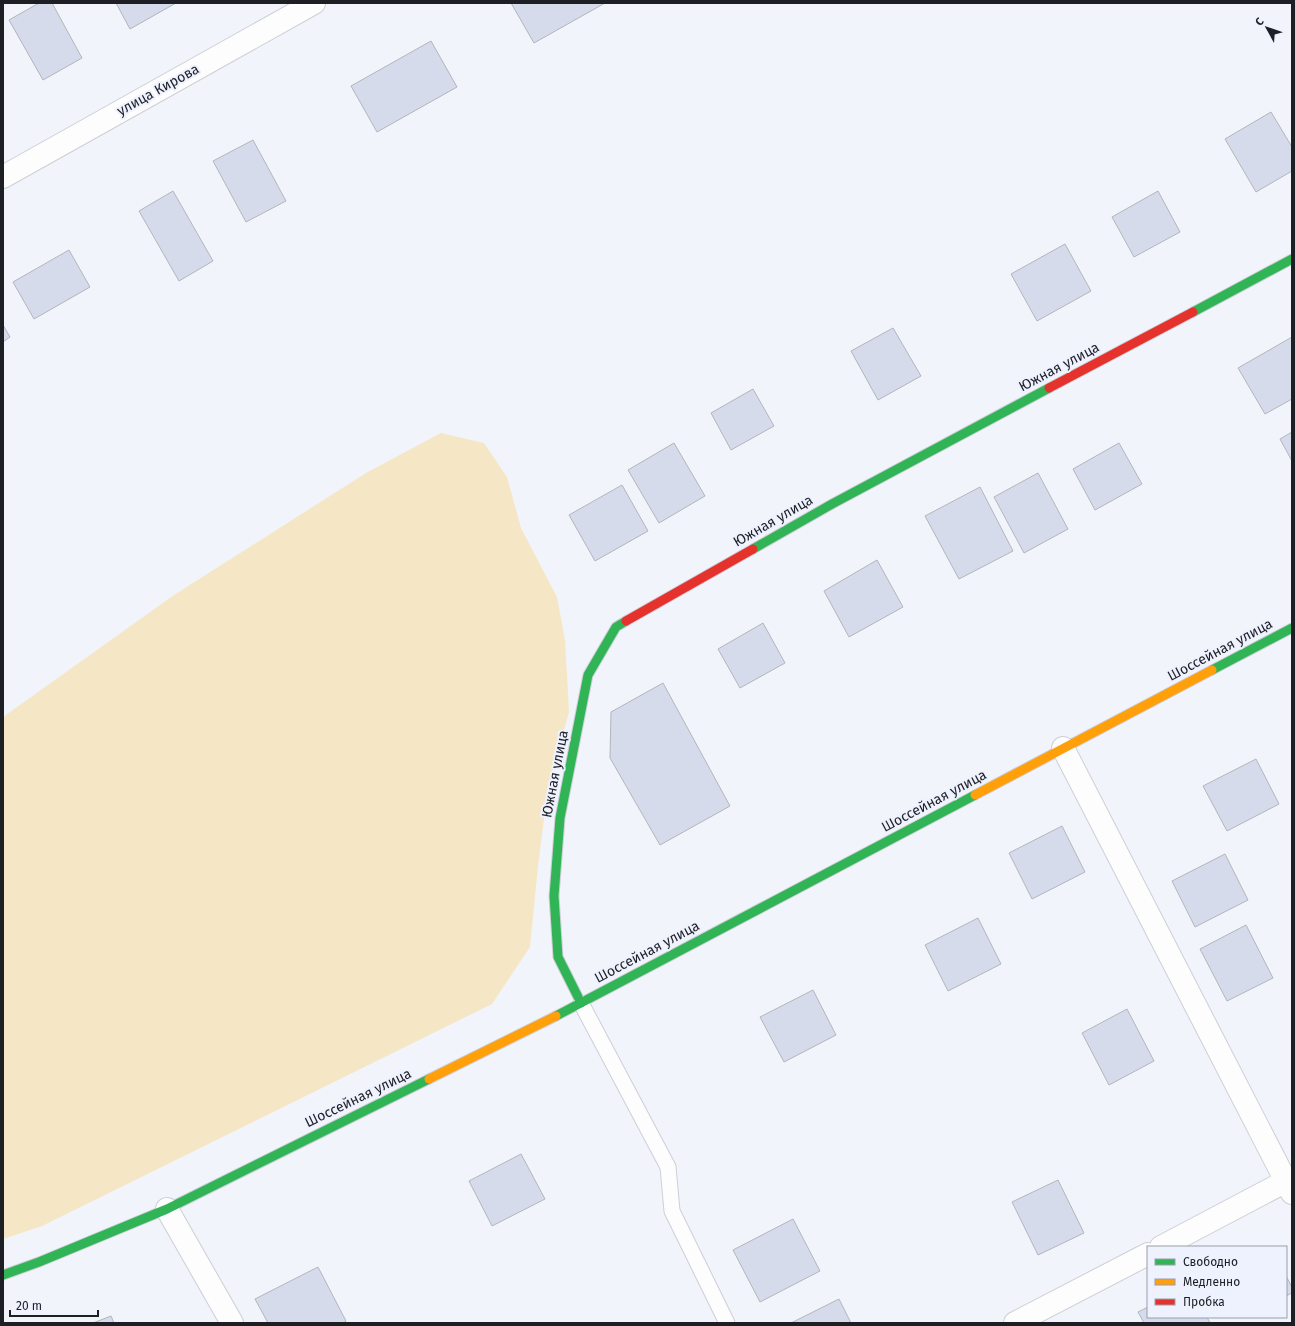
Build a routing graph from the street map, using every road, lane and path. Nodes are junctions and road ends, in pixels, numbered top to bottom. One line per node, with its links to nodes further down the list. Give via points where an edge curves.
1 (314, 3): 2 (street, улица Кирова)
2 (3, 177)
3 (1292, 259): 6 (street, Южная улица, via 832,504 616,627 588,675 560,818 554,896 558,957)
4 (1292, 628): 5 (street, Шоссейная улица)
5 (1063, 748): 6 (street, Шоссейная улица); 7 (street)
6 (581, 1003): 8 (street, Шоссейная улица); 13 (lane, via 668,1167 672,1211)
7 (1290, 1184): 9 (street)
8 (167, 1209): 11 (street, Шоссейная улица); 12 (street)
9 (1163, 1246)
10 (1147, 1255): 14 (street)
11 (3, 1275)
12 (232, 1323)
13 (727, 1323)
14 (1015, 1323)

